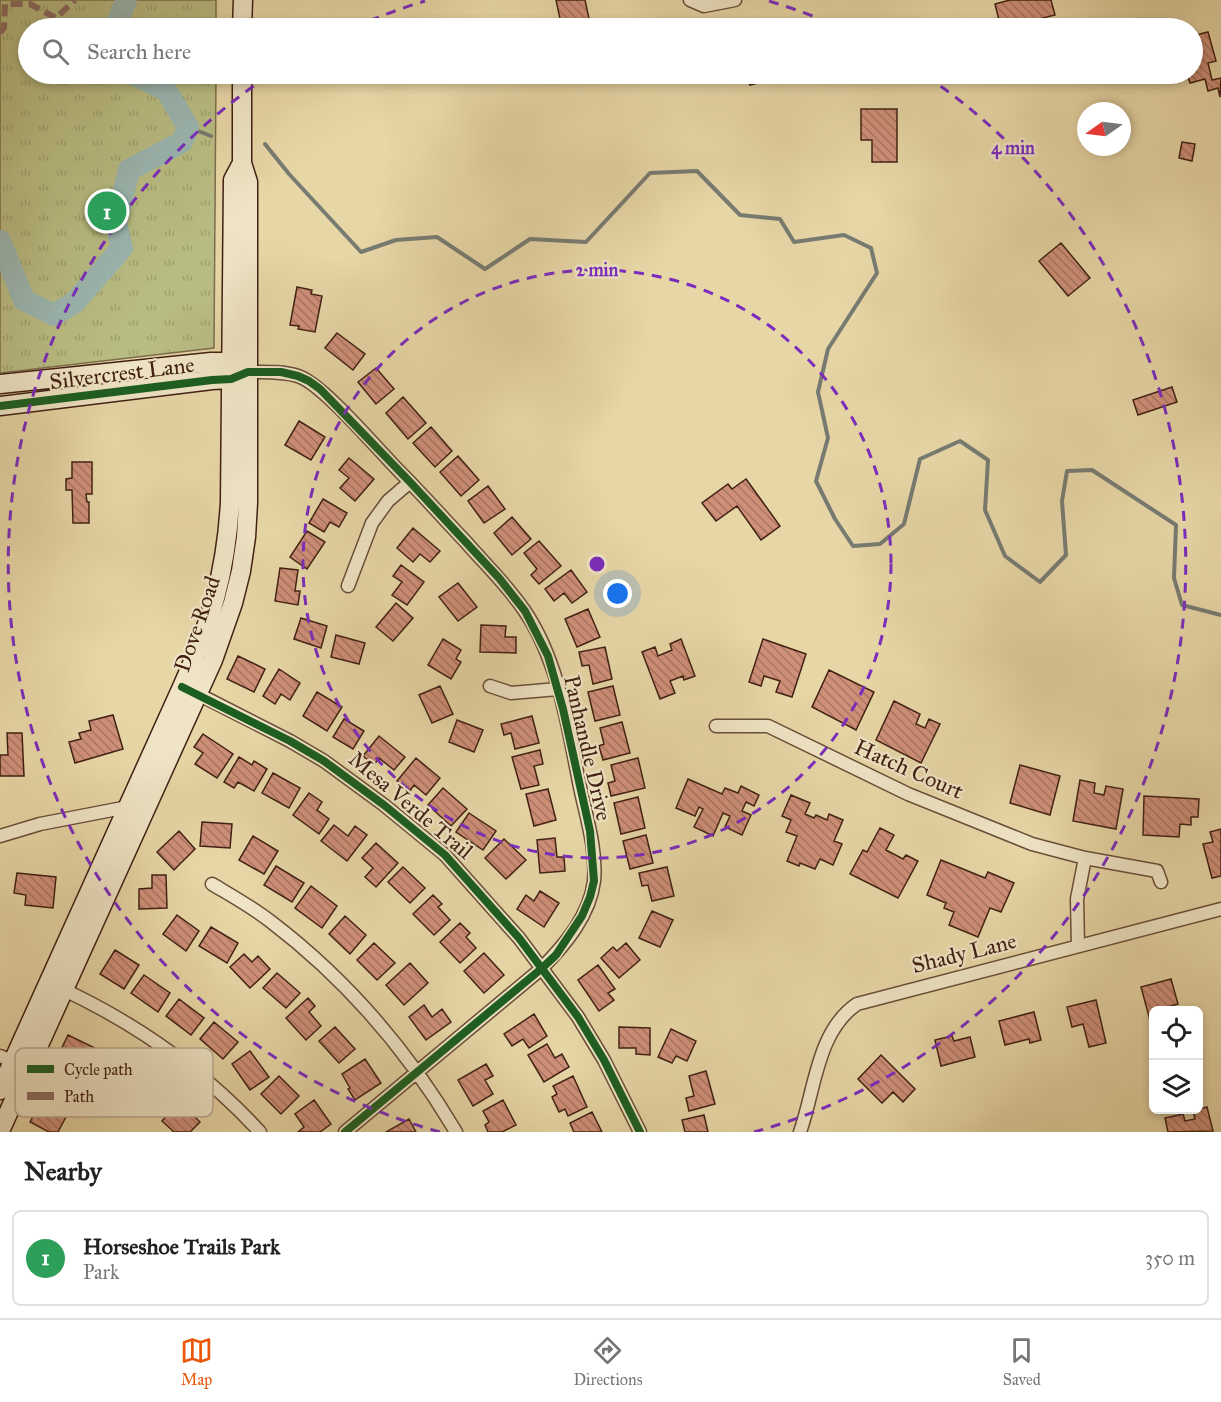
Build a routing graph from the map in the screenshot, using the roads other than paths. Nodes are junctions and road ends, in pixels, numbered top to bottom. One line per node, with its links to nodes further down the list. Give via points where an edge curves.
1 (243, 0): 4 (main road)
2 (690, 0): 3 (street, via 704,6)
3 (735, 0)
4 (242, 18)
5 (242, 84): 6 (main road, Dove Road)
6 (242, 163): 7 (main road, Dove Road, via 233,180); 8 (main road, Dove Road, via 248,182)
7 (231, 371): 8 (main road, Silvercrest Lane); 9 (main road, Silvercrest Lane, via 211,362); 10 (main road, Silvercrest Lane, via 213,380); 15 (main road, Dove Road, via 230,502 224,567)
8 (248, 372): 11 (street, Panhandle Drive, via 281,372 309,381); 15 (main road, Dove Road, via 248,503 241,571 213,660)
9 (0, 384)
10 (0, 406)
11 (410, 482): 12 (street, via 388,501 372,523); 14 (street, Panhandle Drive, via 525,611 548,656)
12 (348, 586)
13 (490, 686): 14 (street, via 511,693)
14 (558, 688): 25 (street, Panhandle Drive, via 590,831 594,880 582,916)
15 (190, 690): 17 (main road, Dove Road); 18 (main road, Dove Road); 25 (street, Mesa Verde Trail, via 324,761 384,805 446,855)
16 (717, 726): 20 (street, Hatch Court, via 768,726 908,794 1032,844)
17 (149, 802): 18 (street); 26 (main road, Dove Road)
18 (128, 807): 19 (street); 26 (main road, Dove Road)
19 (0, 836)
20 (1084, 858): 21 (street, Hatch Court, via 1157,871); 24 (street, via 1077,899)
21 (1161, 882)
22 (212, 884): 30 (street, via 269,920 312,957 385,1029)
23 (1221, 909): 24 (street, Shady Lane)
24 (1078, 946): 38 (street, Shady Lane, via 857,1004 848,1010 826,1043)
25 (541, 969): 30 (street, Panhandle Drive); 37 (street, Mesa Verde Trail, via 584,1026)
26 (56, 987): 27 (main road, Dove Road); 28 (street)
27 (21, 1048)
28 (165, 1048)
29 (14, 1061): 32 (main road, Dove Road); 33 (main road, Dove Road)
30 (417, 1072): 35 (street, Panhandle Drive); 36 (street)
31 (213, 1086): 34 (street)
32 (0, 1090)
33 (0, 1131)
34 (260, 1132)
35 (345, 1132)
36 (456, 1132)
37 (640, 1132)
38 (800, 1132)

